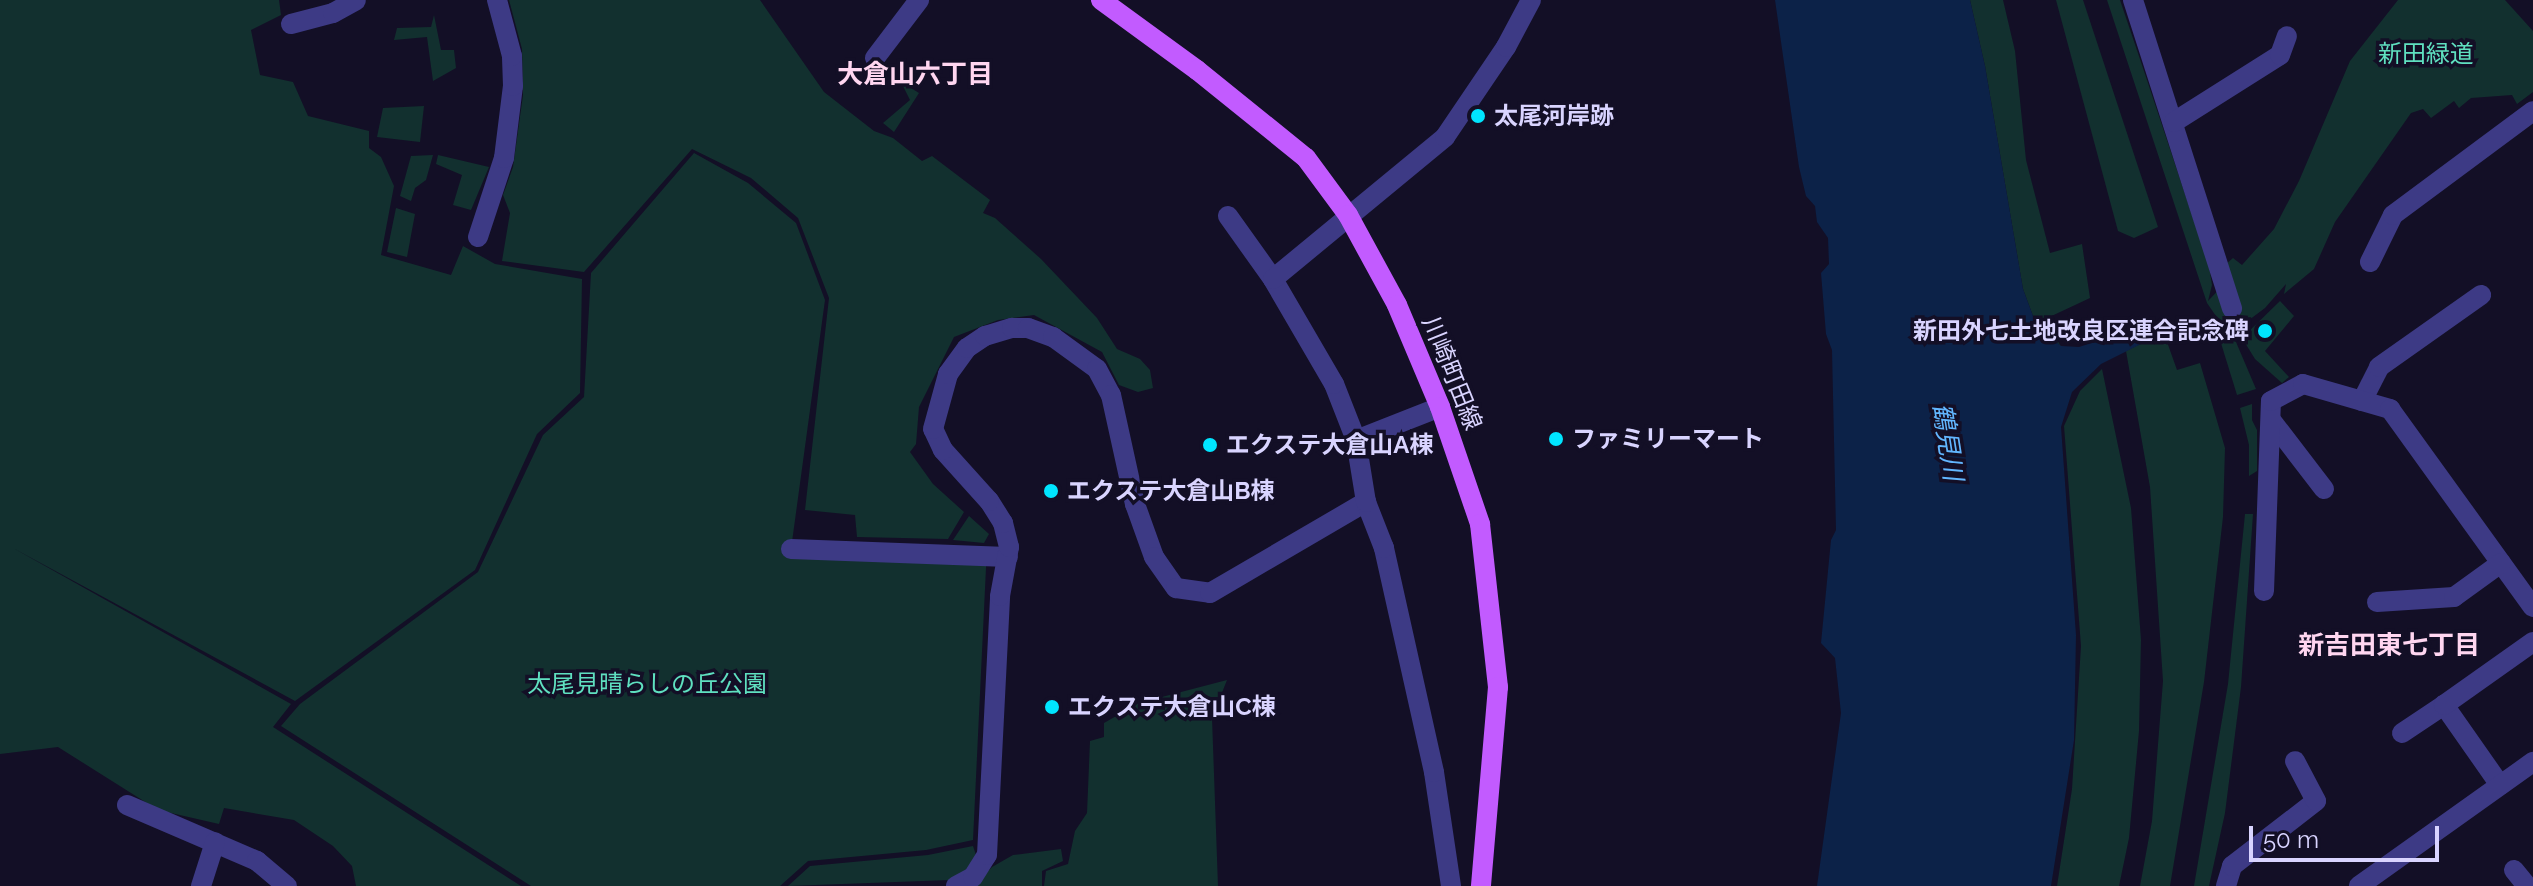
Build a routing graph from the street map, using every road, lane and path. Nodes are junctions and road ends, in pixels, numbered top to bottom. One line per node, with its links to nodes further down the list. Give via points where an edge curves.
1 (356, 0): 7 (street, via 333,13)
2 (497, 0): 14 (street, via 512,56 513,86 504,158)
3 (919, 0): 9 (street)
4 (1101, 0): 12 (main road, 川崎町田線, via 1306,158)
5 (1531, 0): 12 (street, via 1445,137)
6 (2133, 0): 11 (street)
7 (291, 24)
8 (2287, 36): 11 (street, via 2280,55)
9 (875, 58)
10 (2533, 111): 15 (street, via 2393,215)
11 (2174, 122): 18 (street)
12 (1348, 215): 16 (street); 20 (main road, 川崎町田線, via 1397,305)
13 (1228, 216): 16 (street)
14 (478, 237)
15 (2370, 262)
16 (1273, 279): 22 (street, via 1334,384)
17 (2481, 295): 19 (street, via 2379,367)
18 (2232, 308)
19 (2362, 401): 21 (street, via 2303,384 2271,401); 27 (street, via 2390,409)
20 (1440, 407): 22 (street); 43 (main road, 川崎町田線, via 1480,524 1498,687)
21 (2271, 420): 23 (street); 28 (street)
22 (1356, 440): 24 (street)
23 (2324, 489)
24 (1366, 502): 26 (street, via 1210,593 1176,588 1154,557 1135,504 1111,395 1097,369 1053,337 1012,328 967,348 948,374 933,429 943,450 1003,523); 42 (street, via 1384,548 1434,772)
25 (791, 549): 26 (street)
26 (1008, 557): 41 (street, via 1000,596 987,855 973,877)
27 (2501, 563): 29 (street, via 2454,597); 30 (street)
28 (2264, 591)
29 (2377, 602)
30 (2533, 607)
31 (2533, 642): 32 (street)
32 (2444, 705): 33 (street); 36 (street)
33 (2402, 733)
34 (2295, 761): 44 (street, via 2316,801 2232,866)
35 (2533, 762): 36 (street)
36 (2500, 785): 45 (street)
37 (127, 805): 38 (street)
38 (215, 842): 39 (street); 40 (street, via 257,861)
39 (201, 886)
40 (287, 886)
41 (956, 886)
42 (1451, 886)
43 (1481, 886)
44 (2226, 886)
45 (2359, 886)

